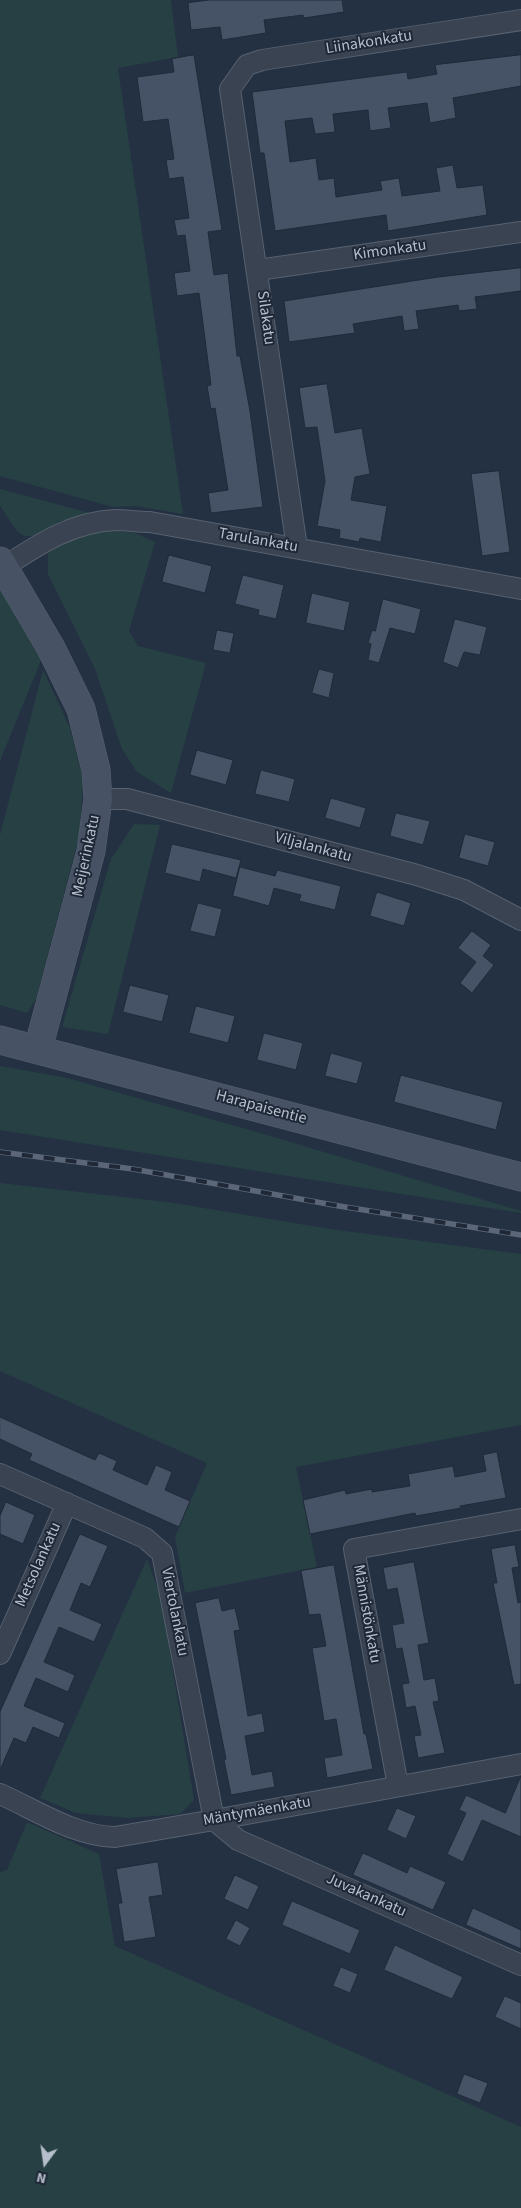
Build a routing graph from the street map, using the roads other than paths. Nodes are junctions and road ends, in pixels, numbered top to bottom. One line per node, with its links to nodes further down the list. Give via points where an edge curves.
1 (521, 20): 2 (street, Liinakonkatu, via 262,60 247,65)
2 (230, 89): 4 (street, Silakatu)
3 (521, 232): 4 (street, Kimonkatu)
4 (258, 270): 5 (street, Silakatu)
5 (297, 548): 6 (street, Tarulankatu, via 150,522 115,520 80,525 45,539); 7 (street, Tarulankatu)
6 (2, 564): 8 (main road, Meijerinkatu, via 51,648 81,709 96,770)
7 (521, 588)
8 (98, 799): 9 (street, Viljalankatu, via 127,799 417,875 464,890); 11 (main road, Meijerinkatu, via 91,851)
9 (521, 920)
10 (0, 1040): 11 (main road, Harapaisentie)
11 (38, 1049): 12 (main road, Harapaisentie)
12 (521, 1178)
13 (0, 1474): 14 (street, Viertolankatu)
14 (67, 1503): 16 (street, Metsolankatu); 20 (street, Viertolankatu, via 145,1538 162,1552)
15 (521, 1519): 18 (street, Männistönkatu, via 354,1549)
16 (0, 1654)
17 (521, 1764): 18 (street, Mäntymäenkatu)
18 (398, 1786): 20 (street, Mäntymäenkatu)
19 (0, 1794): 20 (street, Mäntymäenkatu, via 77,1829 101,1836 115,1837)
20 (214, 1820): 21 (street, Juvakankatu, via 238,1840)
21 (521, 1965)

